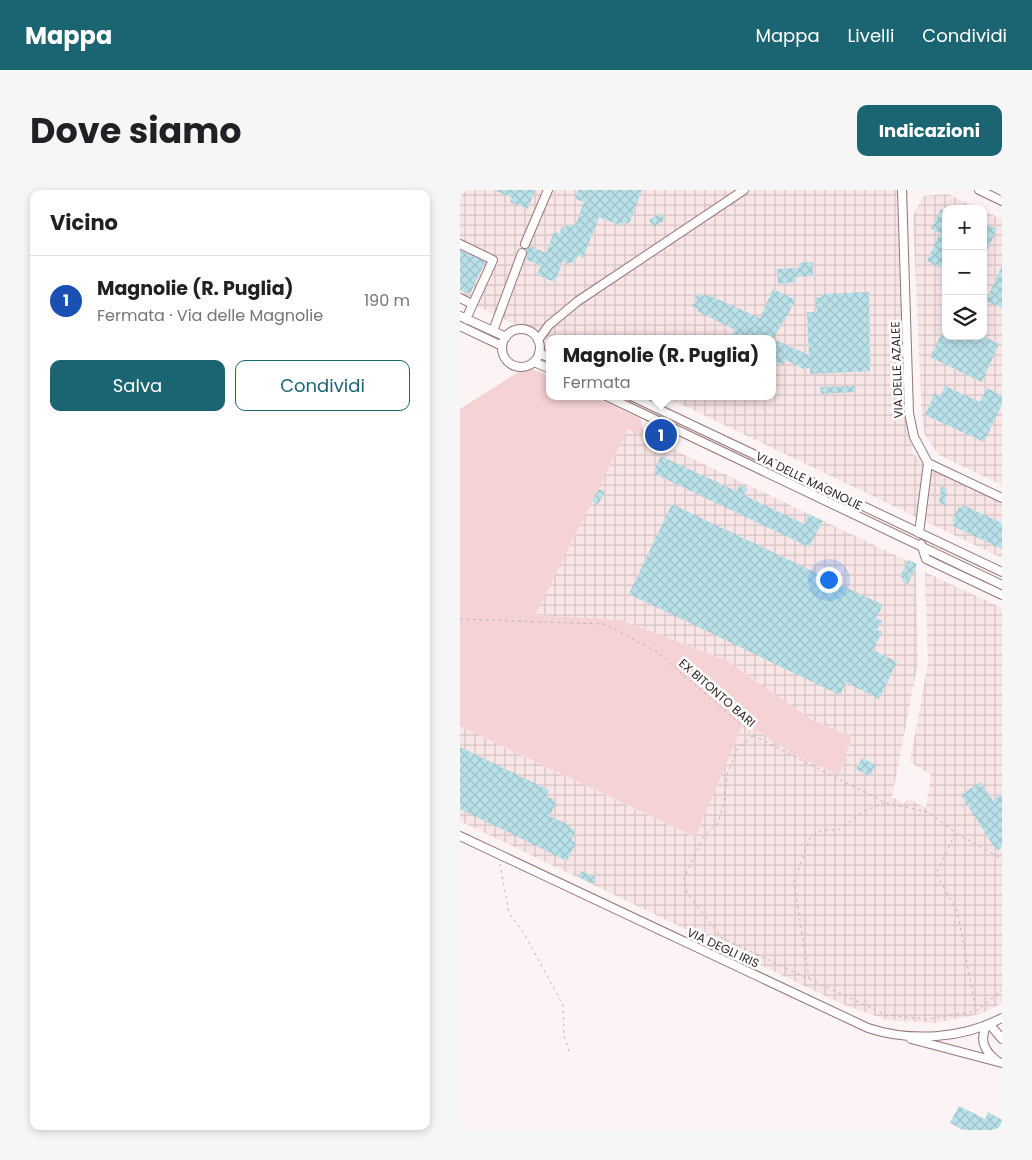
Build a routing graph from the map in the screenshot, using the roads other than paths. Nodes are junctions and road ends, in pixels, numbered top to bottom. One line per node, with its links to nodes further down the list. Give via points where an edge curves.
1 (548, 190): 7 (street)
2 (744, 190): 12 (street, via 578,301)
3 (902, 190): 25 (street, VIA DELLE AZALEE, via 910,419 917,444)
4 (979, 190): 5 (street)
5 (1002, 201)
6 (460, 244): 10 (street, via 493,260)
7 (526, 244)
8 (522, 253): 15 (street)
9 (460, 298): 10 (street)
10 (472, 304): 11 (street)
11 (463, 317): 15 (street)
12 (549, 325): 14 (street); 17 (street)
13 (462, 329): 18 (street)
14 (528, 330): 16 (street, via 516,330); 17 (street)
15 (493, 331): 16 (street)
16 (506, 336): 18 (street)
17 (538, 340): 19 (street)
18 (502, 346): 21 (street, via 505,359 514,366 525,367)
19 (539, 353): 20 (street); 21 (street)
20 (546, 356)
21 (534, 362): 22 (street)
22 (546, 367)
23 (614, 400): 28 (street, VIA DELLE MAGNOLIE)
24 (639, 400): 27 (street, VIA DELLE MAGNOLIE)
25 (928, 463): 26 (street); 27 (street)
26 (1002, 498)
27 (922, 534): 28 (street); 29 (street, VIA DELLE MAGNOLIE)
28 (920, 546): 30 (street, VIA DELLE MAGNOLIE); 31 (street, via 926,559)
29 (1002, 572)
30 (1002, 586)
31 (1002, 595)
32 (460, 836): 35 (street, VIA DEGLI IRIS, via 842,1017)
33 (1002, 1018): 34 (street, VIA DEGLI IRIS)
34 (987, 1025): 35 (street, VIA DEGLI IRIS, via 941,1036); 36 (street); 37 (street, via 982,1036 984,1045 987,1052)
35 (889, 1034): 37 (street)
36 (1002, 1039)
37 (1001, 1063)

